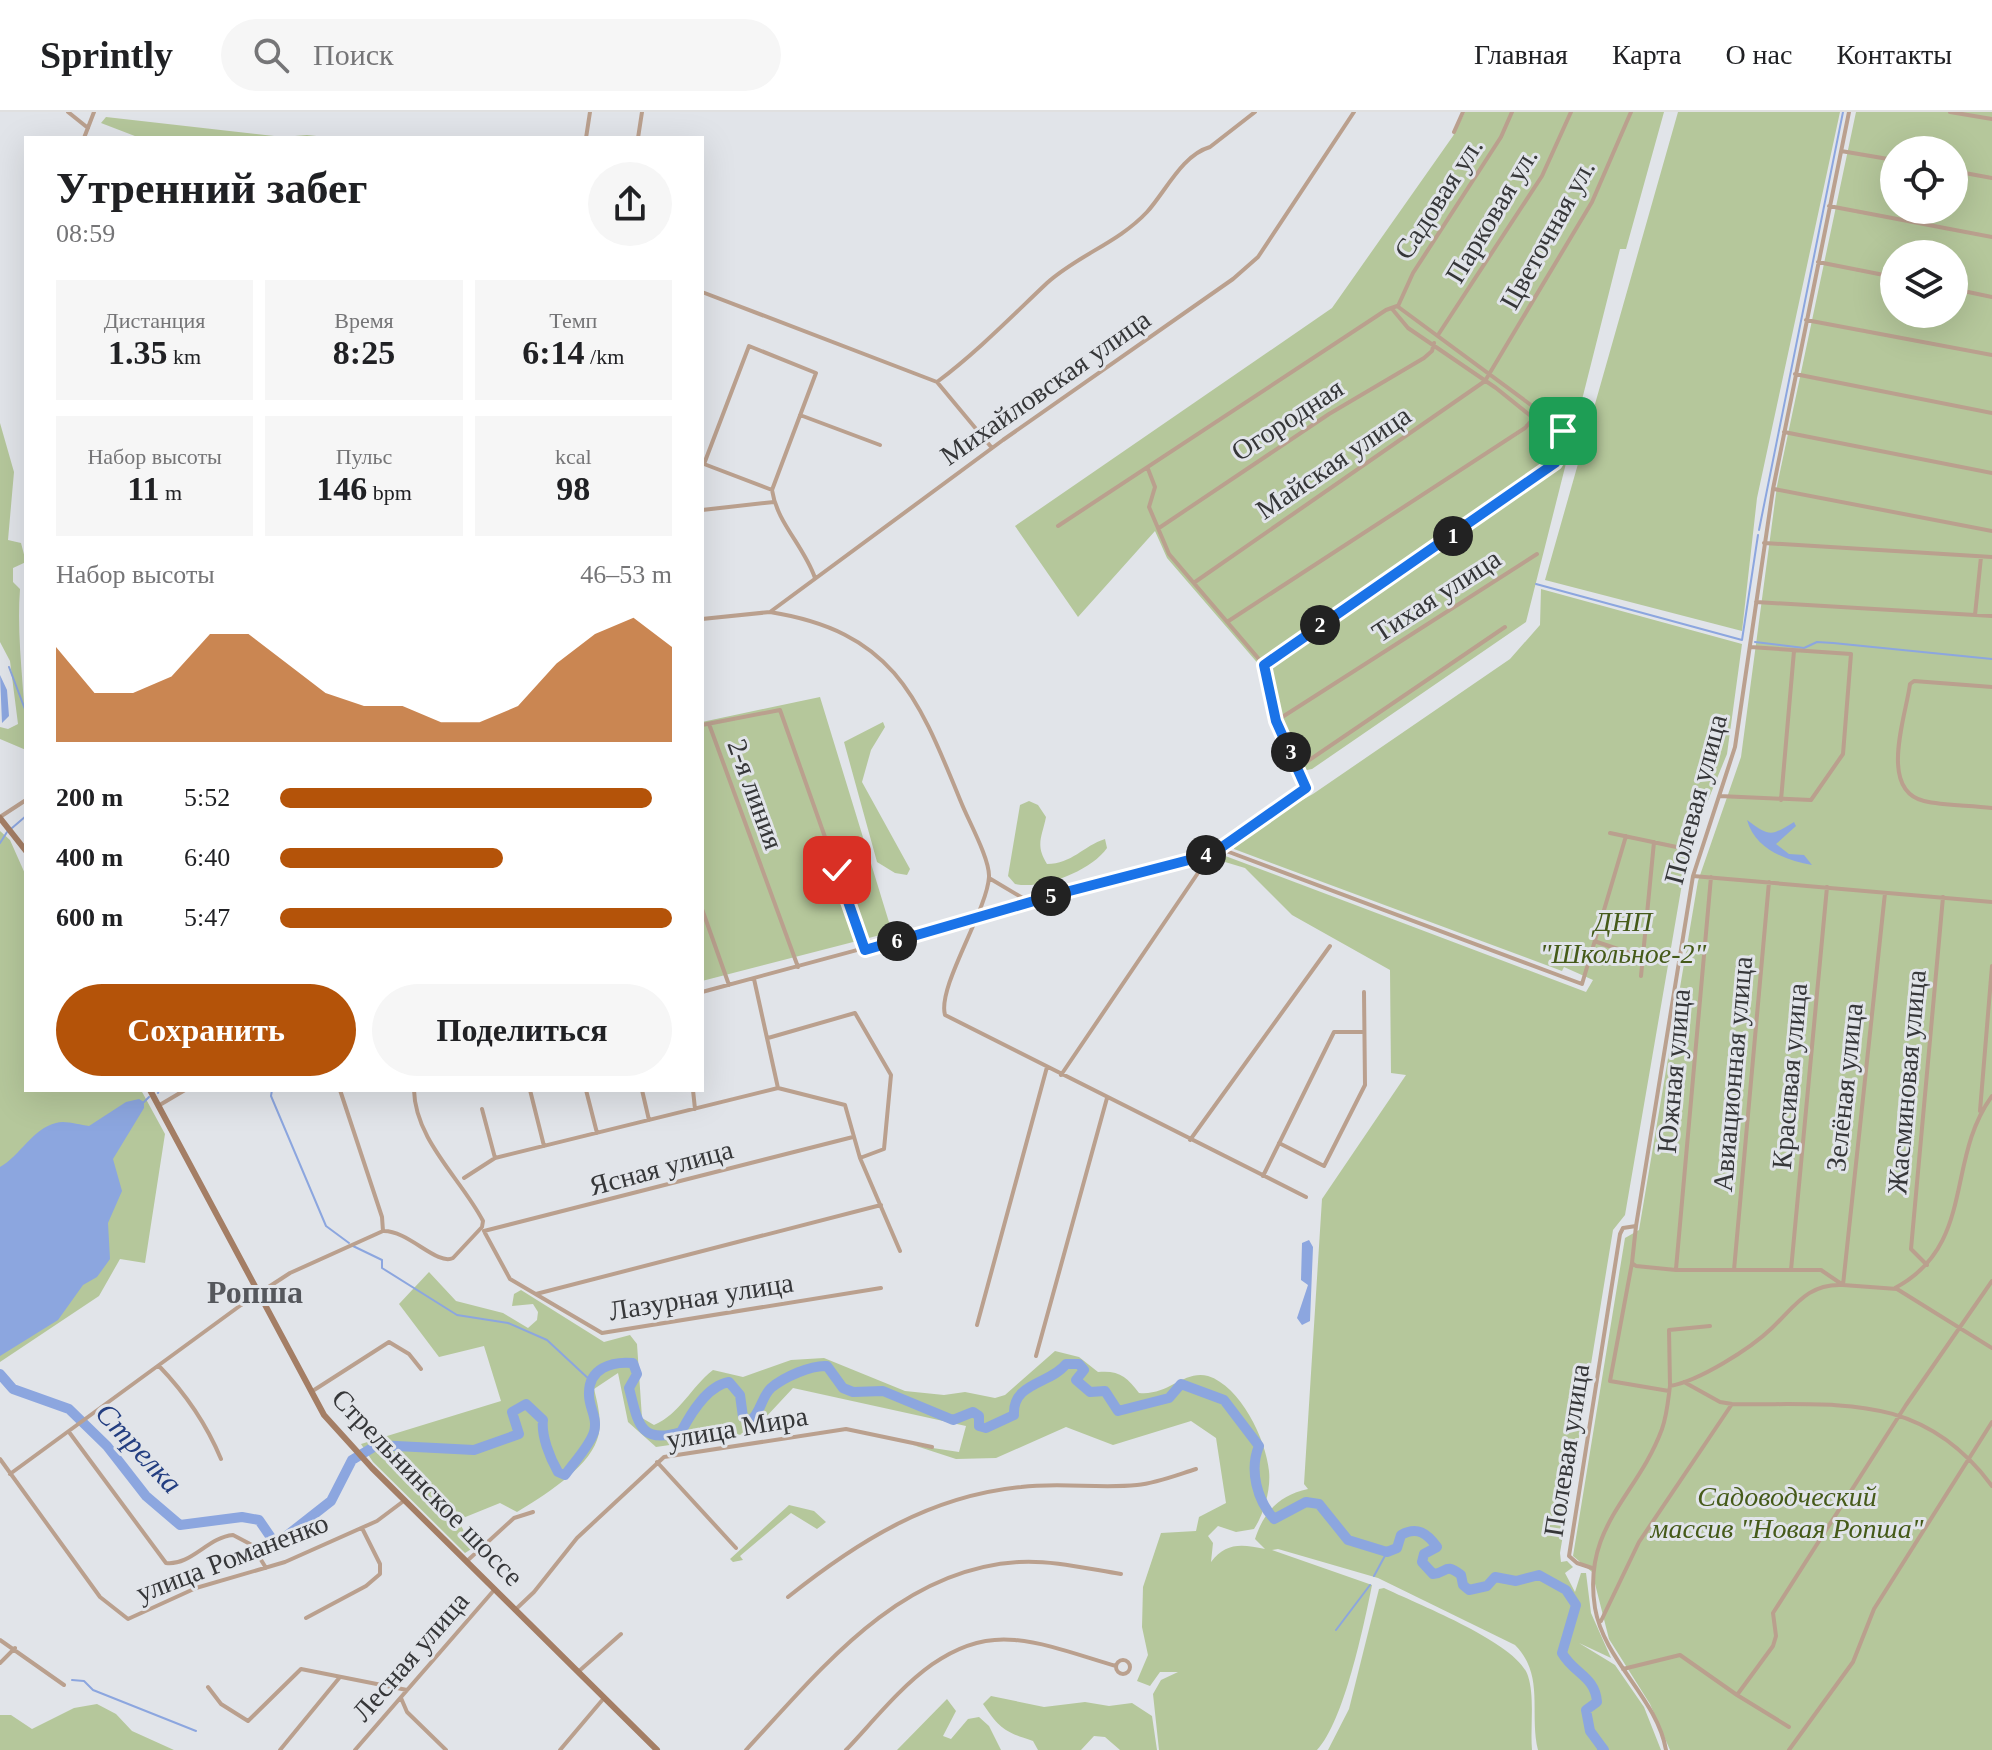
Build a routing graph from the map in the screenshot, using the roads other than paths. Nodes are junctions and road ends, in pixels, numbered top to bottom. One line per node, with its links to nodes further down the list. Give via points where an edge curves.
1 (68, 112): 14 (street)
2 (94, 112): 14 (street)
3 (590, 112): 17 (street)
4 (642, 112): 18 (street)
5 (1255, 112): 38 (street, via 1192,158 1121,235 1047,283 1020,314)
6 (1354, 112): 45 (street, Михайловская улица, via 1258,257)
7 (1463, 112): 15 (street)
8 (1512, 112): 30 (street, Садовая ул.)
9 (1571, 112): 32 (street, Парковая ул., via 1542,176)
10 (1631, 112): 35 (street, Цветочная ул., via 1596,195)
11 (1849, 112): 19 (street, Полевая улица)
12 (1950, 112): 13 (street)
13 (1992, 119)
14 (88, 128): 16 (street)
15 (1454, 132)
16 (85, 136)
17 (586, 136)
18 (638, 136)
19 (1841, 151): 20 (street); 23 (street, Полевая улица)
20 (1880, 158)
21 (1968, 174): 22 (street)
22 (1992, 178)
23 (1829, 206): 24 (street); 25 (street, Полевая улица)
24 (1992, 237)
25 (1818, 262): 26 (street); 31 (street, Полевая улица)
26 (1880, 274)
27 (1968, 292): 29 (street)
28 (704, 293): 38 (street)
29 (1992, 297)
30 (1395, 308): 32 (street); 33 (street, via 1408,328); 46 (street)
31 (1806, 320): 34 (street); 36 (street, Полевая улица)
32 (1438, 335): 35 (street)
33 (1434, 343): 37 (street); 53 (street, Огородная, via 1424,358 1329,414)
34 (1992, 355)
35 (1490, 372): 37 (street, Майская улица); 43 (street, via 1558,425)
36 (1795, 374): 39 (street); 42 (street, Полевая улица)
37 (1485, 381): 41 (street); 60 (street, Майская улица)
38 (937, 382): 45 (street)
39 (1992, 413)
40 (800, 415): 44 (street); 49 (street); 49 (street, via 816,373 749,346 704,464)
41 (1534, 418): 43 (street); 66 (street)
42 (1784, 432): 47 (street); 48 (street, Полевая улица)
43 (1562, 441): 70 (street, via 1555,463)
44 (880, 445)
45 (992, 448): 59 (street, Михайловская улица)
46 (1148, 469): 52 (street); 53 (street, via 1155,487 1149,507)
47 (1992, 473)
48 (1773, 489): 54 (street); 55 (street, Полевая улица)
49 (772, 490): 50 (street)
50 (774, 502): 51 (street); 59 (street)
51 (704, 510)
52 (1058, 526)
53 (1159, 528): 60 (street, via 1169,554)
54 (1992, 531)
55 (1764, 543): 57 (street); 61 (street, Полевая улица)
56 (1537, 554): 72 (street, Тихая улица)
57 (1981, 557): 58 (street); 63 (street)
58 (1992, 557)
59 (815, 578): 62 (street, Михайловская улица)
60 (1195, 582): 66 (street)
61 (1756, 602): 63 (street); 68 (street, Полевая улица)
62 (770, 612): 65 (street); 90 (street, via 846,633 885,661 906,686 932,732)
63 (1975, 615): 64 (street)
64 (1992, 616)
65 (704, 619)
66 (1227, 622): 70 (street)
67 (1505, 627): 75 (street)
68 (1750, 647): 69 (street); 76 (street, Полевая улица, via 1735,747)
69 (1794, 651): 77 (street); 77 (street, via 1851,654 1843,754 1811,800)
70 (1264, 665): 72 (street)
71 (1992, 687): 79 (street, via 1910,684 1898,765 1900,786 1909,795)
72 (1276, 721): 75 (street)
73 (709, 724): 74 (street); 101 (street, via 780,710); 104 (street, 2-я линия)
74 (704, 725)
75 (1299, 767): 85 (street, via 1306,788)
76 (1719, 796): 77 (street); 88 (street, Полевая улица)
77 (1781, 800)
78 (24, 801): 80 (street)
79 (1992, 808)
80 (0, 818): 84 (main road)
81 (1610, 833): 82 (street)
82 (1626, 836): 83 (street); 99 (street)
83 (1654, 842): 86 (street); 102 (street)
84 (24, 848)
85 (1221, 849): 87 (street); 99 (street, via 1582,984)
86 (1686, 849)
87 (1201, 857): 96 (street); 113 (street, via 1200,870)
88 (1693, 876): 89 (street); 141 (street, Полевая улица)
89 (1711, 877): 91 (street); 148 (street, Южная улица)
90 (989, 878): 96 (street); 98 (street)
91 (1769, 882): 92 (street); 149 (street, Авиационная улица)
92 (1827, 887): 93 (street); 150 (street, Красивая улица)
93 (1885, 893): 94 (street); 152 (street, Зелёная улица)
94 (1943, 897): 95 (street); 147 (street, Жасминовая улица, via 1911,1249)
95 (1992, 902)
96 (1031, 903): 98 (street)
97 (704, 915): 107 (street)
98 (975, 918): 101 (street); 112 (street, via 944,999 945,1015)
99 (1597, 942): 102 (street)
100 (1330, 946): 132 (street)
101 (865, 950): 104 (street)
102 (1642, 957): 105 (street)
103 (1992, 966): 128 (street)
104 (798, 967): 106 (street)
105 (1641, 976)
106 (754, 979): 107 (street); 111 (street)
107 (729, 985): 108 (street)
108 (704, 991)
109 (1364, 992): 110 (street)
110 (1364, 1032): 133 (street, via 1334,1032); 133 (street, via 1365,1085 1324,1166)
111 (768, 1038): 114 (street); 136 (street, via 855,1013 891,1075 884,1149)
112 (1047, 1067): 113 (street); 157 (street)
113 (1061, 1075): 124 (street)
114 (778, 1088): 127 (street); 131 (street, via 845,1105)
115 (151, 1092): 125 (main road, Стрельнинское шоссе)
116 (182, 1092): 125 (street)
117 (341, 1092): 143 (street)
118 (415, 1092): 142 (street, via 428,1134 478,1212)
119 (530, 1092): 134 (street)
120 (587, 1092): 130 (street)
121 (642, 1092): 129 (street)
122 (693, 1092): 127 (street)
123 (1992, 1096): 128 (street)
124 (1107, 1098): 132 (street); 161 (street)
125 (158, 1106): 156 (main road, Стрельнинское шоссе)
126 (482, 1109): 135 (street)
127 (695, 1109): 129 (street)
128 (1979, 1113): 147 (street, via 1947,1233)
129 (649, 1120): 130 (street)
130 (597, 1133): 134 (street)
131 (853, 1137): 136 (street); 144 (street, Ясная улица)
132 (1190, 1140): 137 (street)
133 (1279, 1143): 137 (street)
134 (544, 1146): 135 (street)
135 (495, 1158): 138 (street)
136 (860, 1158): 140 (street)
137 (1263, 1176): 139 (street)
138 (464, 1178)
139 (1306, 1197)
140 (881, 1205): 145 (street); 155 (street)
141 (1636, 1226): 146 (street); 185 (street, Полевая улица, via 1623,1228 1620,1234 1569,1556)
142 (482, 1227): 143 (street, via 447,1261 397,1230); 144 (street)
143 (383, 1231): 156 (street, via 290,1273)
144 (485, 1233): 155 (street, Лазурная улица, via 510,1279)
145 (900, 1251)
146 (1632, 1263): 148 (street); 165 (street, Полевая улица, via 1610,1381)
147 (1927, 1265): 154 (street)
148 (1676, 1270): 149 (street)
149 (1734, 1270): 150 (street)
150 (1791, 1270): 152 (street, via 1821,1270)
151 (1992, 1281): 159 (street)
152 (1843, 1285): 154 (street); 164 (street, via 1828,1284 1805,1294 1752,1344)
153 (881, 1288): 155 (street, Лазурная улица, via 602,1333)
154 (1893, 1289): 159 (street)
155 (536, 1294)
156 (258, 1295): 162 (street); 166 (main road, Стрельнинское шоссе)
157 (977, 1325)
158 (1710, 1326): 165 (street, via 1669,1330)
159 (1960, 1328): 160 (street); 168 (street)
160 (1992, 1348)
161 (1036, 1356)
162 (159, 1366): 170 (street); 173 (street, via 209,1429)
163 (421, 1369): 166 (street, via 389,1342)
164 (1684, 1382): 165 (street); 167 (street)
165 (1669, 1389): 185 (street, via 1661,1431 1606,1524)
166 (309, 1393): 179 (main road, Стрельнинское шоссе, via 346,1441)
167 (1732, 1404): 168 (street, via 1873,1408); 191 (street, via 1639,1542)
168 (1902, 1414): 174 (street, via 1933,1430); 203 (street, via 1773,1613 1773,1646)
169 (1992, 1422): 174 (street)
170 (72, 1430): 177 (street); 184 (street, via 166,1563 182,1561 216,1539 233,1535 252,1545)
171 (932, 1447): 175 (street, улица Мира, via 846,1429)
172 (0, 1459): 177 (street, улица Романенко)
173 (221, 1459)
174 (1969, 1460): 178 (street); 215 (street, via 1874,1609 1853,1662)
175 (657, 1462): 182 (street); 189 (street, улица Мира, via 577,1538)
176 (1196, 1469): 188 (street, via 1142,1485 1023,1486 949,1501 913,1514 836,1558)
177 (10, 1474): 184 (street, улица Романенко, via 100,1597 128,1619 196,1588)
178 (1992, 1486)
179 (405, 1500): 181 (street, улица Романенко); 183 (main road, Стрельнинское шоссе)
180 (533, 1512): 183 (street, via 514,1518)
181 (362, 1528): 184 (street, улица Романенко); 190 (street, via 380,1574)
182 (736, 1548)
183 (467, 1561): 187 (main road, Стрельнинское шоссе)
184 (266, 1568)
185 (1592, 1568): 191 (street)
186 (1121, 1574): 212 (street, via 1019,1562 941,1580 872,1621)
187 (495, 1589): 189 (main road, Стрельнинское шоссе); 202 (street, Лесная улица)
188 (788, 1597)
189 (515, 1610): 198 (main road, Стрельнинское шоссе)
190 (306, 1618)
191 (1600, 1623): 197 (street)
192 (621, 1634): 198 (street)
193 (0, 1640): 194 (street)
194 (15, 1648): 195 (street); 200 (street)
195 (0, 1663)
196 (1116, 1666): 213 (street, via 1016,1640 975,1644 921,1672)
197 (1623, 1669): 203 (street, via 1680,1655); 214 (street)
198 (578, 1672): 205 (main road, Стрельнинское шоссе)
199 (340, 1677): 201 (street, via 301,1669 248,1721 221,1704); 202 (street); 207 (street)
200 (64, 1685)
201 (208, 1687)
202 (407, 1690): 204 (street, Лесная улица)
203 (1737, 1695): 206 (street)
204 (401, 1698): 208 (street, Лесная улица); 209 (street, via 407,1712)
205 (604, 1698): 210 (street); 211 (main road, Стрельнинское шоссе)
206 (1789, 1727)
207 (280, 1750)
208 (355, 1750)
209 (446, 1750)
210 (560, 1750)
211 (657, 1750)
212 (746, 1750)
213 (846, 1750)
214 (1666, 1750)
215 (1789, 1750)

